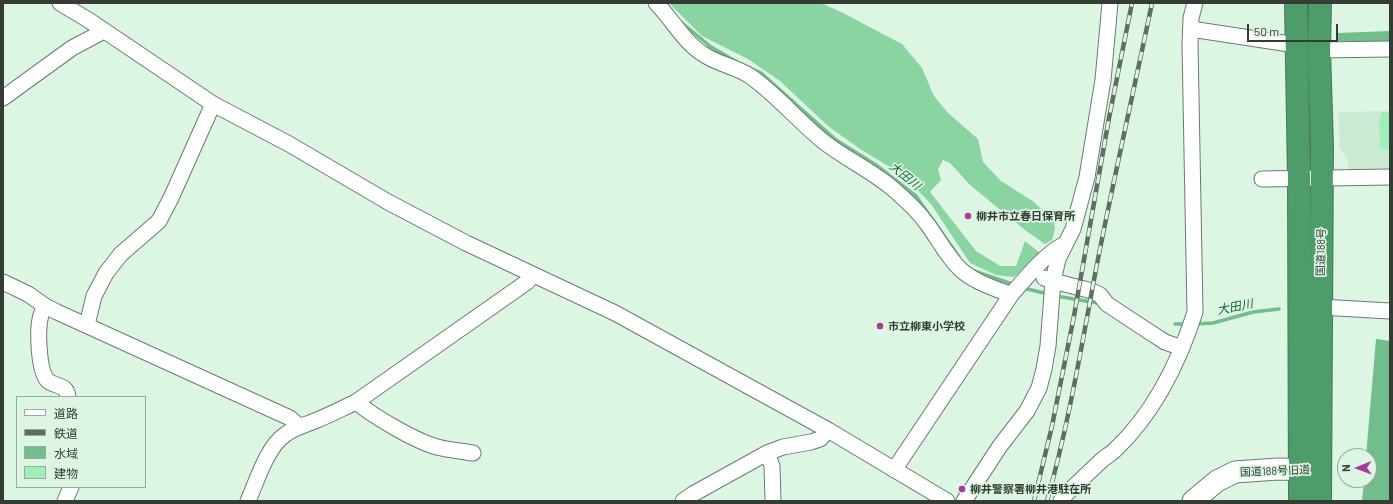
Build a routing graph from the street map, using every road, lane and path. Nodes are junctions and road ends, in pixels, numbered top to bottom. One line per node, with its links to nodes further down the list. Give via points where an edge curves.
1 (60, 3): 8 (street)
2 (656, 3): 22 (street, via 702,54 748,75 836,151 871,172 891,188 927,224 961,269 979,281)
3 (1110, 3): 18 (street, via 1103,80 1087,177 1073,229)
4 (1195, 3): 7 (street)
5 (1296, 3): 9 (highway, 国道188号)
6 (1320, 3): 11 (highway, 国道188号)
7 (1191, 29): 9 (street); 27 (street, via 1195,306)
8 (104, 30): 12 (street, via 72,48); 13 (street)
9 (1296, 45): 17 (highway, 国道188号)
10 (1390, 49): 11 (street)
11 (1319, 50): 15 (highway, 国道188号)
12 (3, 98)
13 (213, 104): 19 (street, via 289,144 388,202); 26 (street, via 159,221 121,254 106,273 94,296)
14 (1390, 177): 15 (street)
15 (1321, 178): 17 (street); 24 (highway, 国道188号)
16 (1262, 179): 17 (street)
17 (1299, 179): 35 (highway, 国道188号)
18 (1065, 245): 20 (street, via 1058,259); 22 (street, via 1056,249)
19 (533, 275): 29 (street, via 527,282); 31 (street, via 615,313)
20 (1053, 281): 22 (street, via 1035,274); 27 (street, via 1092,291 1107,304 1165,342); 42 (street, via 1048,346 1039,388 1027,411 1000,446)
21 (3, 282): 23 (street)
22 (1020, 285): 34 (street)
23 (45, 306): 26 (street); 28 (street, via 41,316 39,347 42,371 48,381 64,387)
24 (1320, 306): 25 (street); 35 (highway, 国道188号)
25 (1390, 311)
26 (87, 325): 30 (street, via 290,418)
27 (1182, 348): 43 (street, via 1162,390 1135,427 1115,450)
28 (68, 396)
29 (356, 402): 30 (street); 32 (street, via 414,438 436,447)
30 (299, 426): 38 (street, via 285,434 276,444)
31 (828, 430): 33 (street, via 820,439); 34 (street)
32 (474, 453)
33 (767, 453): 39 (street); 40 (street, via 772,466)
34 (894, 470): 41 (street)
35 (1309, 470): 44 (street, 国道188号旧道, via 1235,472 1217,481); 45 (highway, 国道188号); 46 (highway, 国道188号)
36 (70, 488): 37 (street)
37 (64, 501)
38 (248, 501)
39 (683, 501)
40 (773, 501)
41 (947, 501)
42 (964, 501)
43 (1061, 501)
44 (1192, 501)
45 (1300, 501)
46 (1320, 501)

